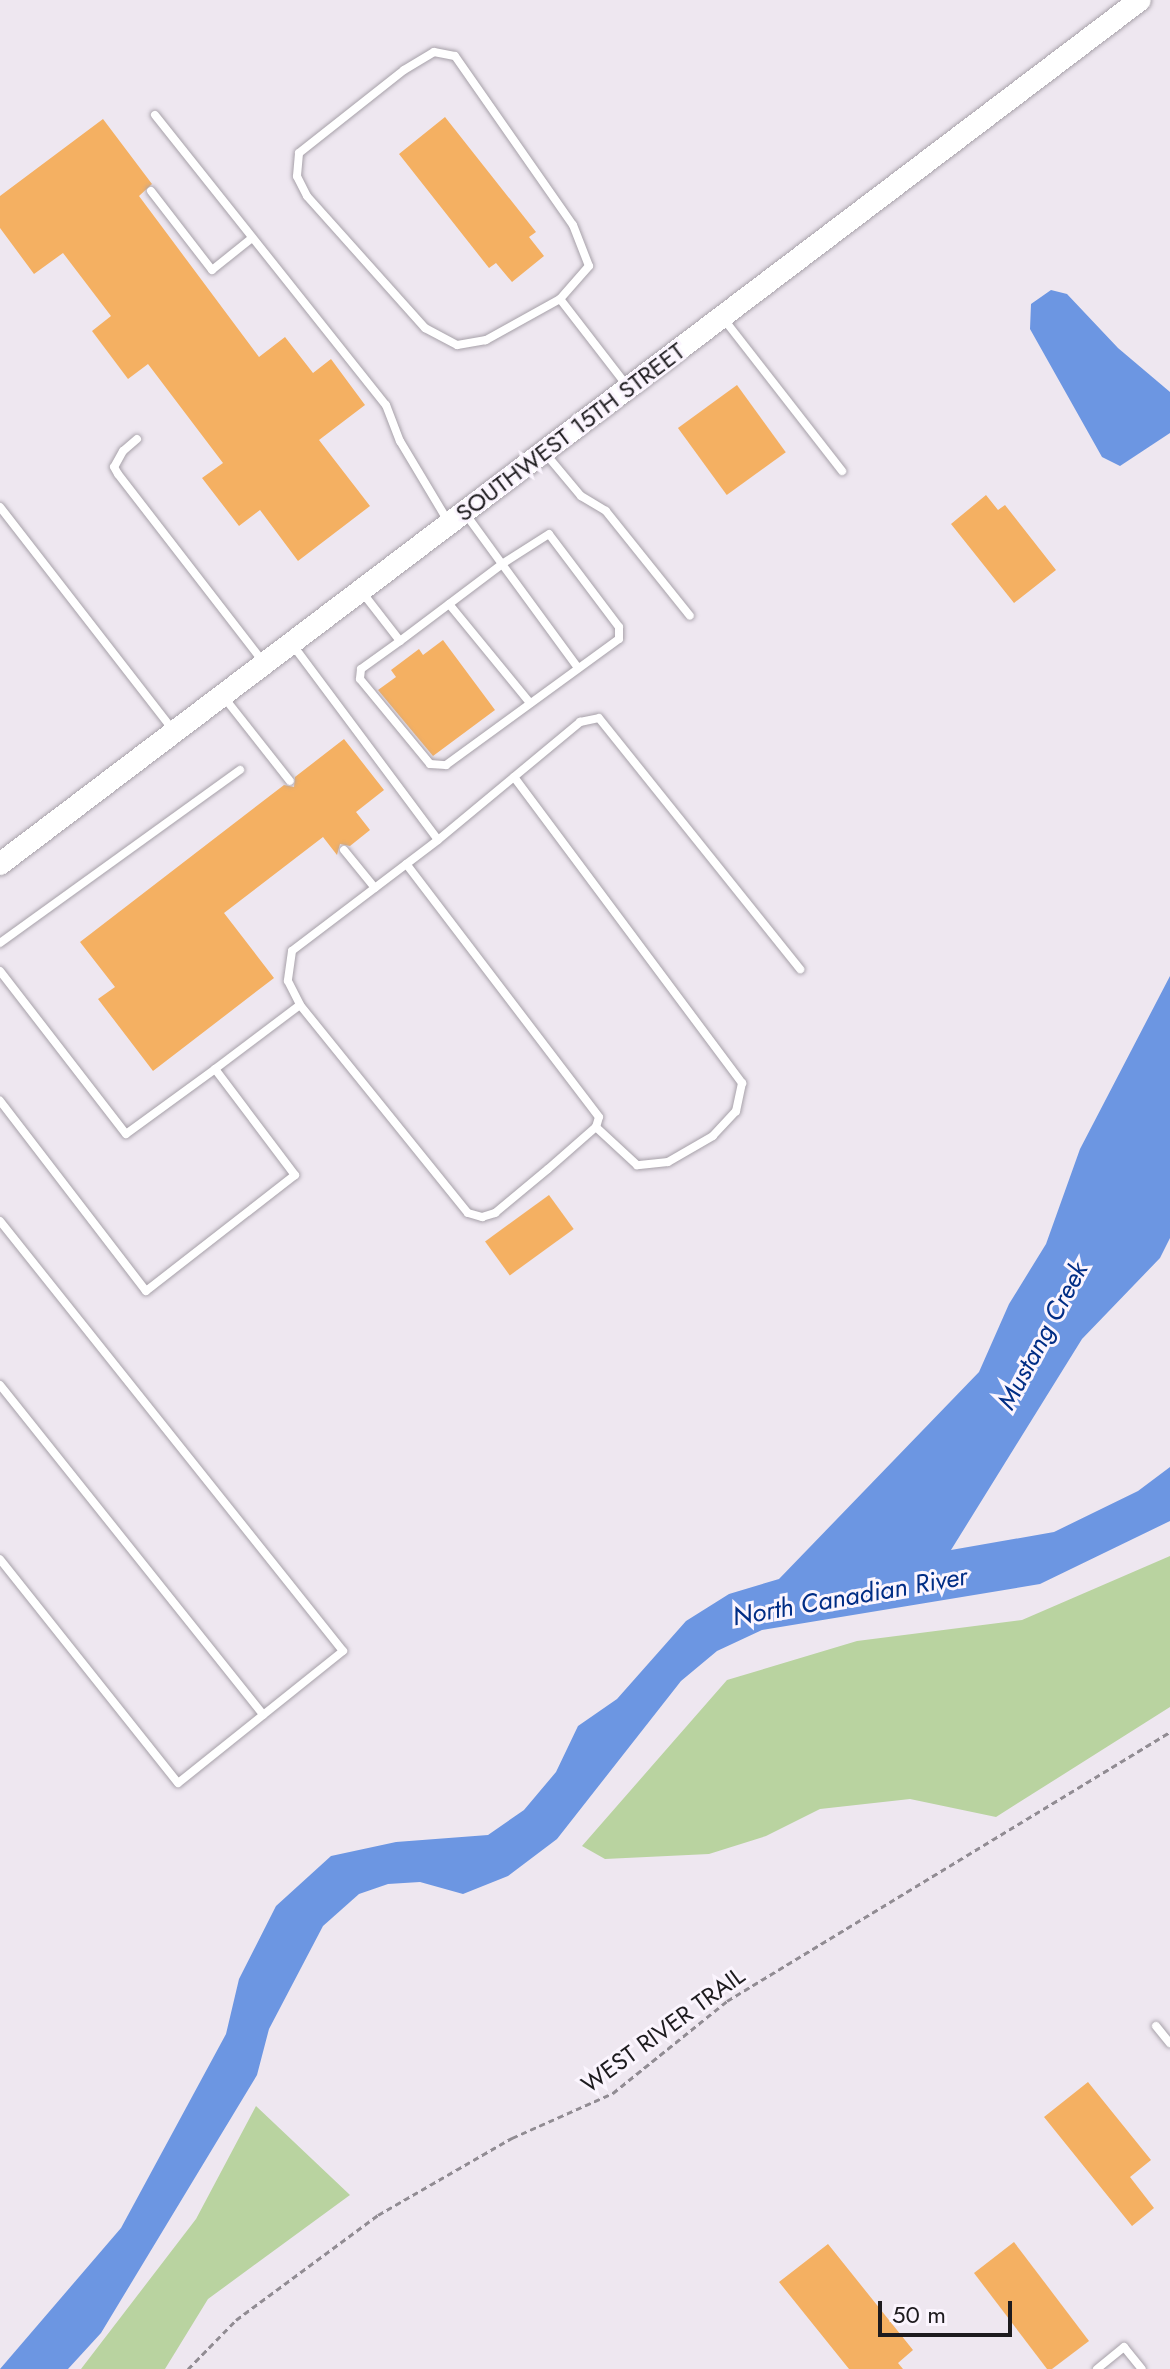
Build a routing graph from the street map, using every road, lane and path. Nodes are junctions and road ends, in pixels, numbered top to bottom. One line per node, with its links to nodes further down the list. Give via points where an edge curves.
1 (1140, 0): 6 (main road, SOUTHWEST 15TH STREET)
2 (155, 115): 4 (lane)
3 (151, 191): 4 (lane, via 212,270)
4 (252, 238): 12 (lane, via 386,405 400,441)
5 (560, 299): 5 (lane, via 589,266 580,240 455,56 434,52 404,70 299,153 297,176 307,196 425,328 457,345 486,340); 7 (lane)
6 (722, 317): 7 (main road, SOUTHWEST 15TH STREET); 10 (lane)
7 (629, 388): 9 (main road, SOUTHWEST 15TH STREET)
8 (137, 439): 19 (lane, via 118,459 118,474)
9 (544, 452): 12 (main road, SOUTHWEST 15TH STREET); 16 (lane, via 581,496 606,511)
10 (842, 471)
11 (0, 507): 23 (lane)
12 (457, 518): 13 (lane); 14 (main road, SOUTHWEST 15TH STREET)
13 (502, 564): 15 (lane); 20 (lane); 20 (lane, via 542,535 554,535 619,627 619,639)
14 (361, 591): 17 (lane); 18 (main road, SOUTHWEST 15TH STREET)
15 (449, 604): 17 (lane); 22 (lane)
16 (690, 616)
17 (400, 641): 22 (lane, via 358,675 430,764 446,765)
18 (292, 643): 19 (main road, SOUTHWEST 15TH STREET); 27 (lane)
19 (265, 664): 21 (main road, SOUTHWEST 15TH STREET)
20 (578, 668): 22 (lane)
21 (222, 696): 23 (main road, SOUTHWEST 15TH STREET); 26 (lane)
22 (530, 703)
23 (174, 732): 29 (main road, SOUTHWEST 15TH STREET)
24 (240, 770): 32 (lane)
25 (514, 777): 27 (lane); 33 (lane, via 580,722 599,718); 38 (lane, via 742,1083 736,1111 713,1136 668,1162 637,1165)
26 (290, 781)
27 (438, 840): 30 (lane)
28 (344, 850): 31 (lane)
29 (0, 864)
30 (406, 864): 31 (lane); 38 (lane, via 591,1103 599,1117)
31 (375, 888): 35 (lane, via 292,951 288,981)
32 (0, 943)
33 (800, 969)
34 (0, 971): 36 (lane, via 126,1134)
35 (300, 1005): 36 (lane); 38 (lane, via 468,1213 495,1213)
36 (215, 1069): 37 (lane, via 295,1175 146,1291)
37 (0, 1101)
38 (596, 1127)
39 (0, 1221): 42 (lane, via 343,1651)
40 (0, 1385): 42 (lane)
41 (0, 1559): 42 (lane, via 178,1783)
42 (263, 1715)
43 (1170, 1732): 46 (path, WEST RIVER TRAIL, via 727,2001 613,2093 512,2138 378,2215 270,2293)
44 (1156, 2026): 45 (lane)
45 (1170, 2043)
46 (188, 2369)
47 (1097, 2369): 48 (lane, via 1124,2347)
48 (1142, 2369)

